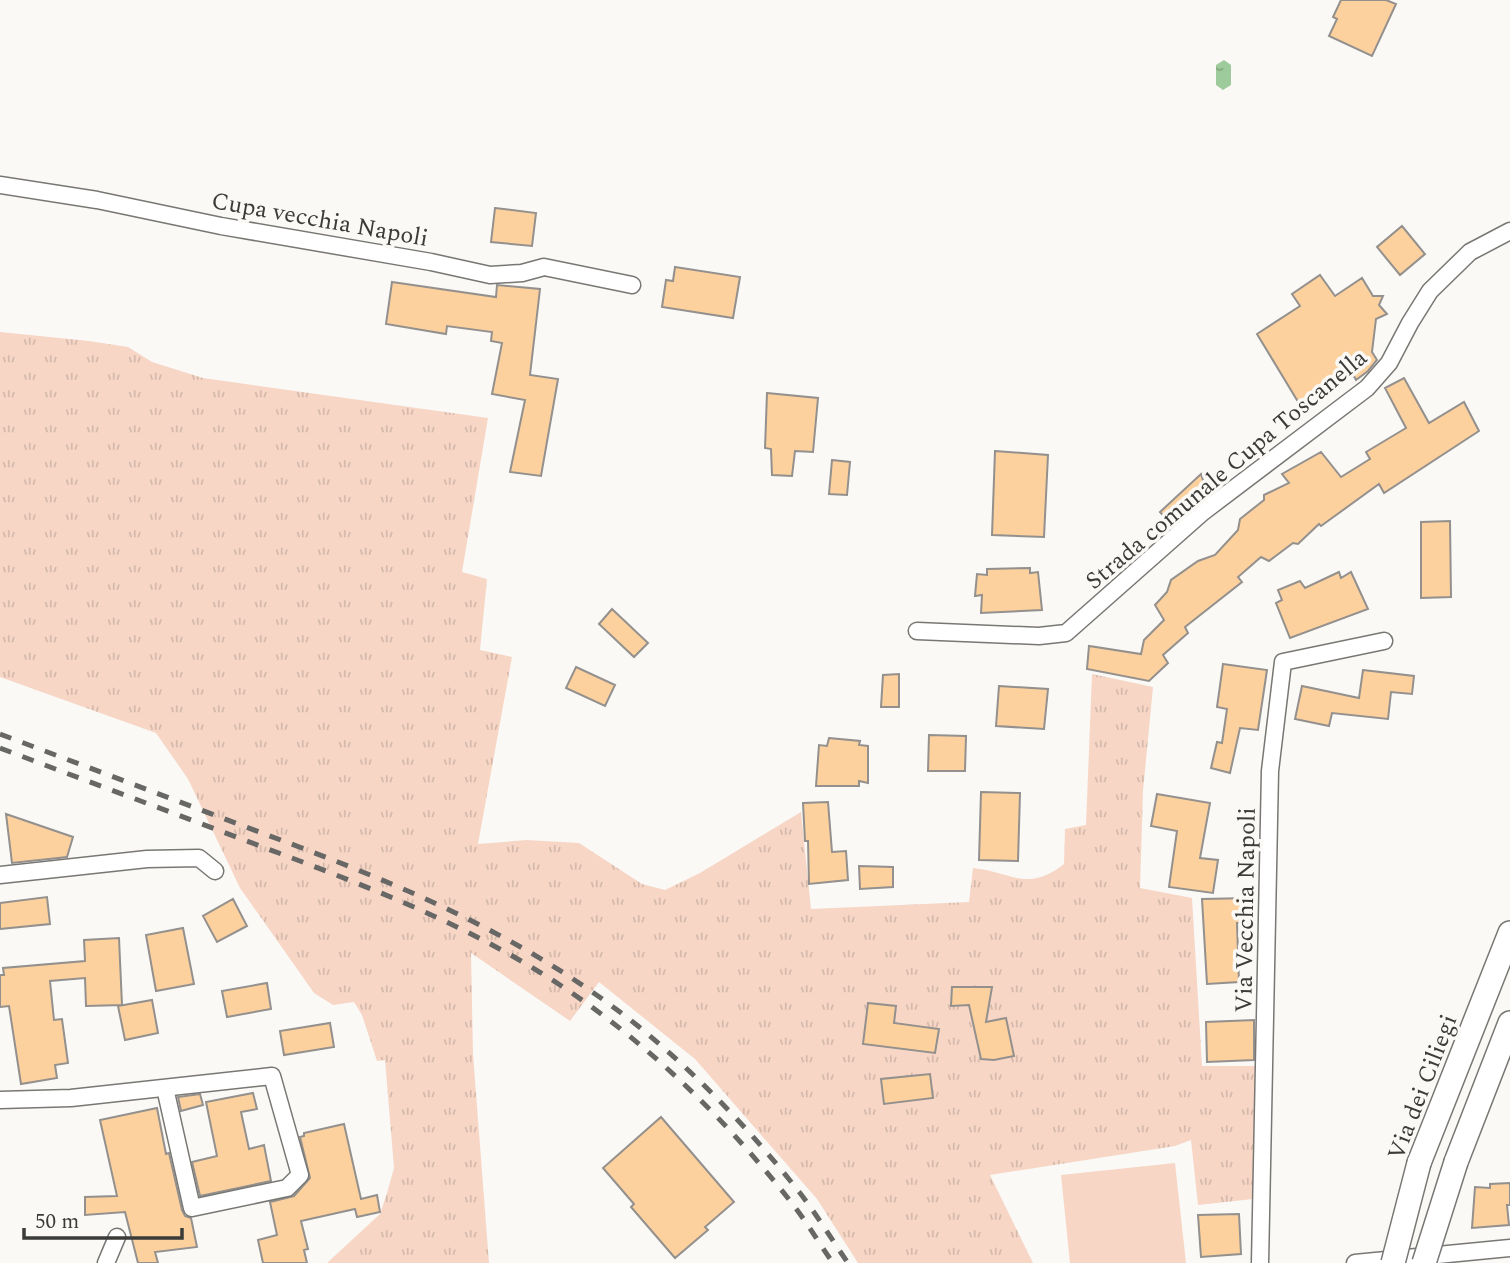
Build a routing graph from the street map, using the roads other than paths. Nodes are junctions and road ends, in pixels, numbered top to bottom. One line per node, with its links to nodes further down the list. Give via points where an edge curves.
1 (0, 185): 3 (street, Cupa vecchia Napoli, via 490,275 544,267)
2 (1510, 231): 4 (street, Strada comunale Cupa Toscanella, via 1470,252 1430,291 1389,363 1367,388 1203,512 1066,633)
3 (632, 285)
4 (917, 631)
5 (1384, 641): 15 (street, Via Vecchia Napoli, via 1283,662 1270,771)
6 (215, 872): 7 (street, via 199,858)
7 (0, 875)
8 (1510, 933): 17 (main road, Via dei Ciliegi, bridge, via 1419,1163)
9 (1510, 1023): 18 (main road, bridge, via 1456,1162)
10 (165, 1088): 10 (street, via 272,1076 300,1175 287,1188 192,1208); 11 (street)
11 (0, 1100)
12 (117, 1237): 14 (street)
13 (1510, 1248): 16 (street)
14 (106, 1263)
15 (1260, 1263)
16 (1355, 1263)
17 (1393, 1263)
18 (1424, 1263)

